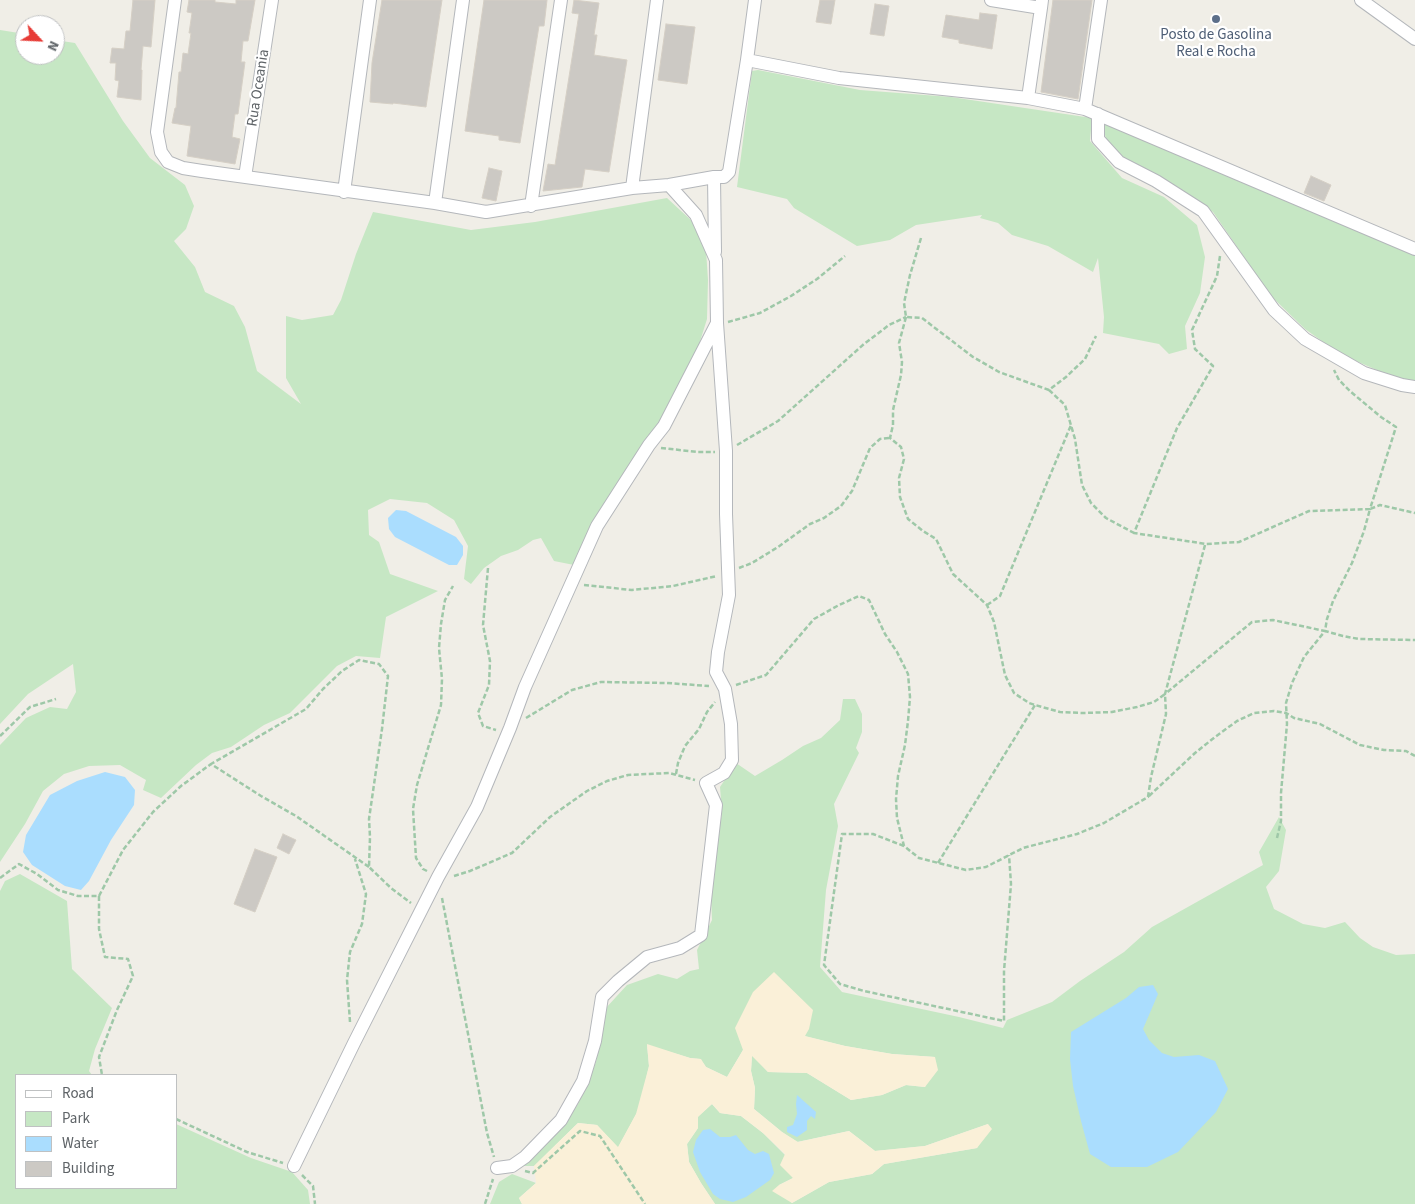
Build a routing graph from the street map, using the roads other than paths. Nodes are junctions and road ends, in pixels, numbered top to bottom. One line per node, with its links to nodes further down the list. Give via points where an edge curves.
1 (175, 0): 17 (street, via 156,132 161,152 168,162 183,168)
2 (272, 0): 17 (street, Rua Oceania)
3 (370, 0): 21 (street)
4 (463, 0): 22 (street)
5 (561, 0): 23 (street)
6 (657, 0): 20 (street)
7 (755, 0): 13 (street)
8 (991, 0): 11 (street)
9 (1102, 0): 15 (street)
10 (1361, 0): 12 (street)
11 (1042, 4): 14 (street)
12 (1415, 39)
13 (746, 60): 14 (street, via 839,78); 18 (street, via 731,166 724,177)
14 (1028, 98): 15 (street)
15 (1084, 109): 16 (street)
16 (1098, 114): 24 (street); 27 (street, via 1098,139 1119,162 1203,211 1274,310 1305,339 1364,374)
17 (245, 177): 21 (street)
18 (714, 177): 19 (street); 25 (street)
19 (669, 185): 20 (street); 25 (street, via 696,215)
20 (632, 188): 23 (street)
21 (344, 192): 22 (street)
22 (435, 203): 23 (street, via 486,212)
23 (531, 206)
24 (1415, 249)
25 (716, 260): 26 (street)
26 (717, 323): 28 (street, via 664,426 597,526 524,687 477,807 438,877); 29 (street, via 726,451 729,596 716,672 725,689 731,724 732,760 724,773 706,783 716,804 701,935 680,948 647,957 602,997 595,1041 583,1081 561,1120 525,1157 512,1166)
27 (1415, 387)
28 (294, 1166)
29 (497, 1168)

